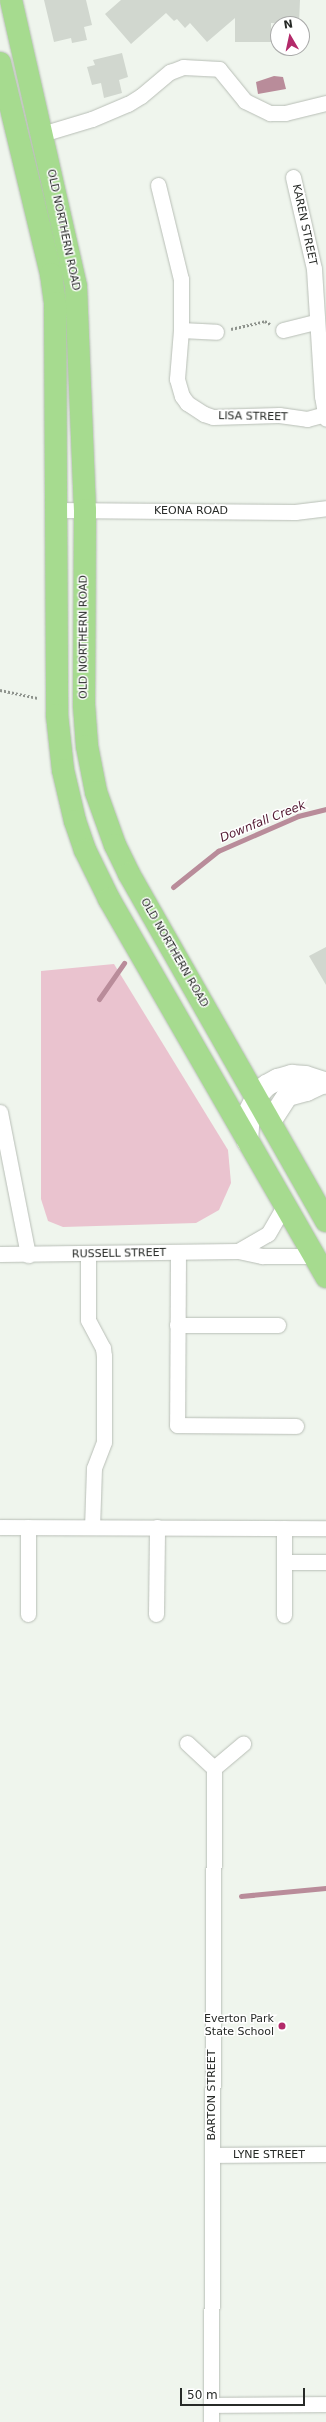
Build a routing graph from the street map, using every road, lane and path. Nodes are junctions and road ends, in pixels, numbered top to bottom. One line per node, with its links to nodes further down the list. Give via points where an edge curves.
1 (11, 0): 4 (highway, OLD NORTHERN ROAD)
2 (0, 63): 13 (highway, OLD NORTHERN ROAD, via 53,288 56,335)
3 (326, 103): 4 (street, via 285,113 270,113 245,101 219,69 183,67 170,72 128,104)
4 (42, 134): 14 (highway, OLD NORTHERN ROAD, via 76,287)
5 (293, 177): 7 (street, KAREN STREET, via 312,256)
6 (158, 185): 8 (street, LISA STREET, via 181,279)
7 (316, 322): 9 (street); 11 (street, KAREN STREET)
8 (181, 330): 10 (street); 11 (street, LISA STREET, via 177,379 182,396 196,410 222,417 264,415 307,419)
9 (283, 330): 10 (path, via 265,321)
10 (216, 332)
11 (326, 416)
12 (326, 508): 14 (street, KEONA ROAD, via 294,512)
13 (56, 510): 14 (street, KEONA ROAD); 21 (highway, OLD NORTHERN ROAD, via 57,715 63,770 75,821 85,850 109,899)
14 (85, 510): 18 (highway, OLD NORTHERN ROAD, via 84,705 87,746 96,792 115,845 129,874)
15 (0, 690): 16 (path)
16 (40, 698)
17 (323, 1083): 18 (street, via 305,1076 284,1076 266,1085); 20 (street, via 287,1095)
18 (256, 1096): 20 (highway, OLD NORTHERN ROAD); 21 (street, via 249,1110)
19 (0, 1112): 22 (street)
20 (270, 1121): 24 (highway, OLD NORTHERN ROAD)
21 (247, 1141): 23 (highway, OLD NORTHERN ROAD)
22 (4, 1156): 29 (street)
23 (285, 1205): 25 (street, RUSSELL STREET, via 268,1234); 30 (highway, OLD NORTHERN ROAD)
24 (326, 1222)
25 (238, 1251): 26 (street, RUSSELL STREET); 30 (street, RUSSELL STREET, via 262,1256)
26 (178, 1253): 28 (street, RUSSELL STREET); 32 (street)
27 (0, 1254): 29 (street, RUSSELL STREET)
28 (88, 1254): 29 (street, RUSSELL STREET); 37 (street, via 88,1320 103,1348 104,1356 104,1442 94,1468)
29 (28, 1255)
30 (314, 1256): 31 (highway, OLD NORTHERN ROAD)
31 (326, 1277)
32 (177, 1325): 33 (street); 34 (street, via 176,1425)
33 (278, 1325)
34 (296, 1426)
35 (0, 1527): 36 (street)
36 (28, 1527): 37 (street); 43 (street)
37 (92, 1527): 38 (street)
38 (157, 1528): 39 (street); 44 (street)
39 (284, 1528): 40 (street); 41 (street)
40 (326, 1528)
41 (284, 1562): 42 (street); 45 (street)
42 (326, 1562)
43 (28, 1614)
44 (156, 1614)
45 (284, 1615)
46 (187, 1743): 48 (street)
47 (243, 1744): 48 (street)
48 (214, 1768): 50 (street, BARTON STREET)
49 (326, 2154): 50 (street, LYNE STREET)
50 (212, 2155): 52 (street, BARTON STREET)
51 (326, 2404): 52 (street)
52 (211, 2405): 53 (street, BARTON STREET)
53 (211, 2422)

